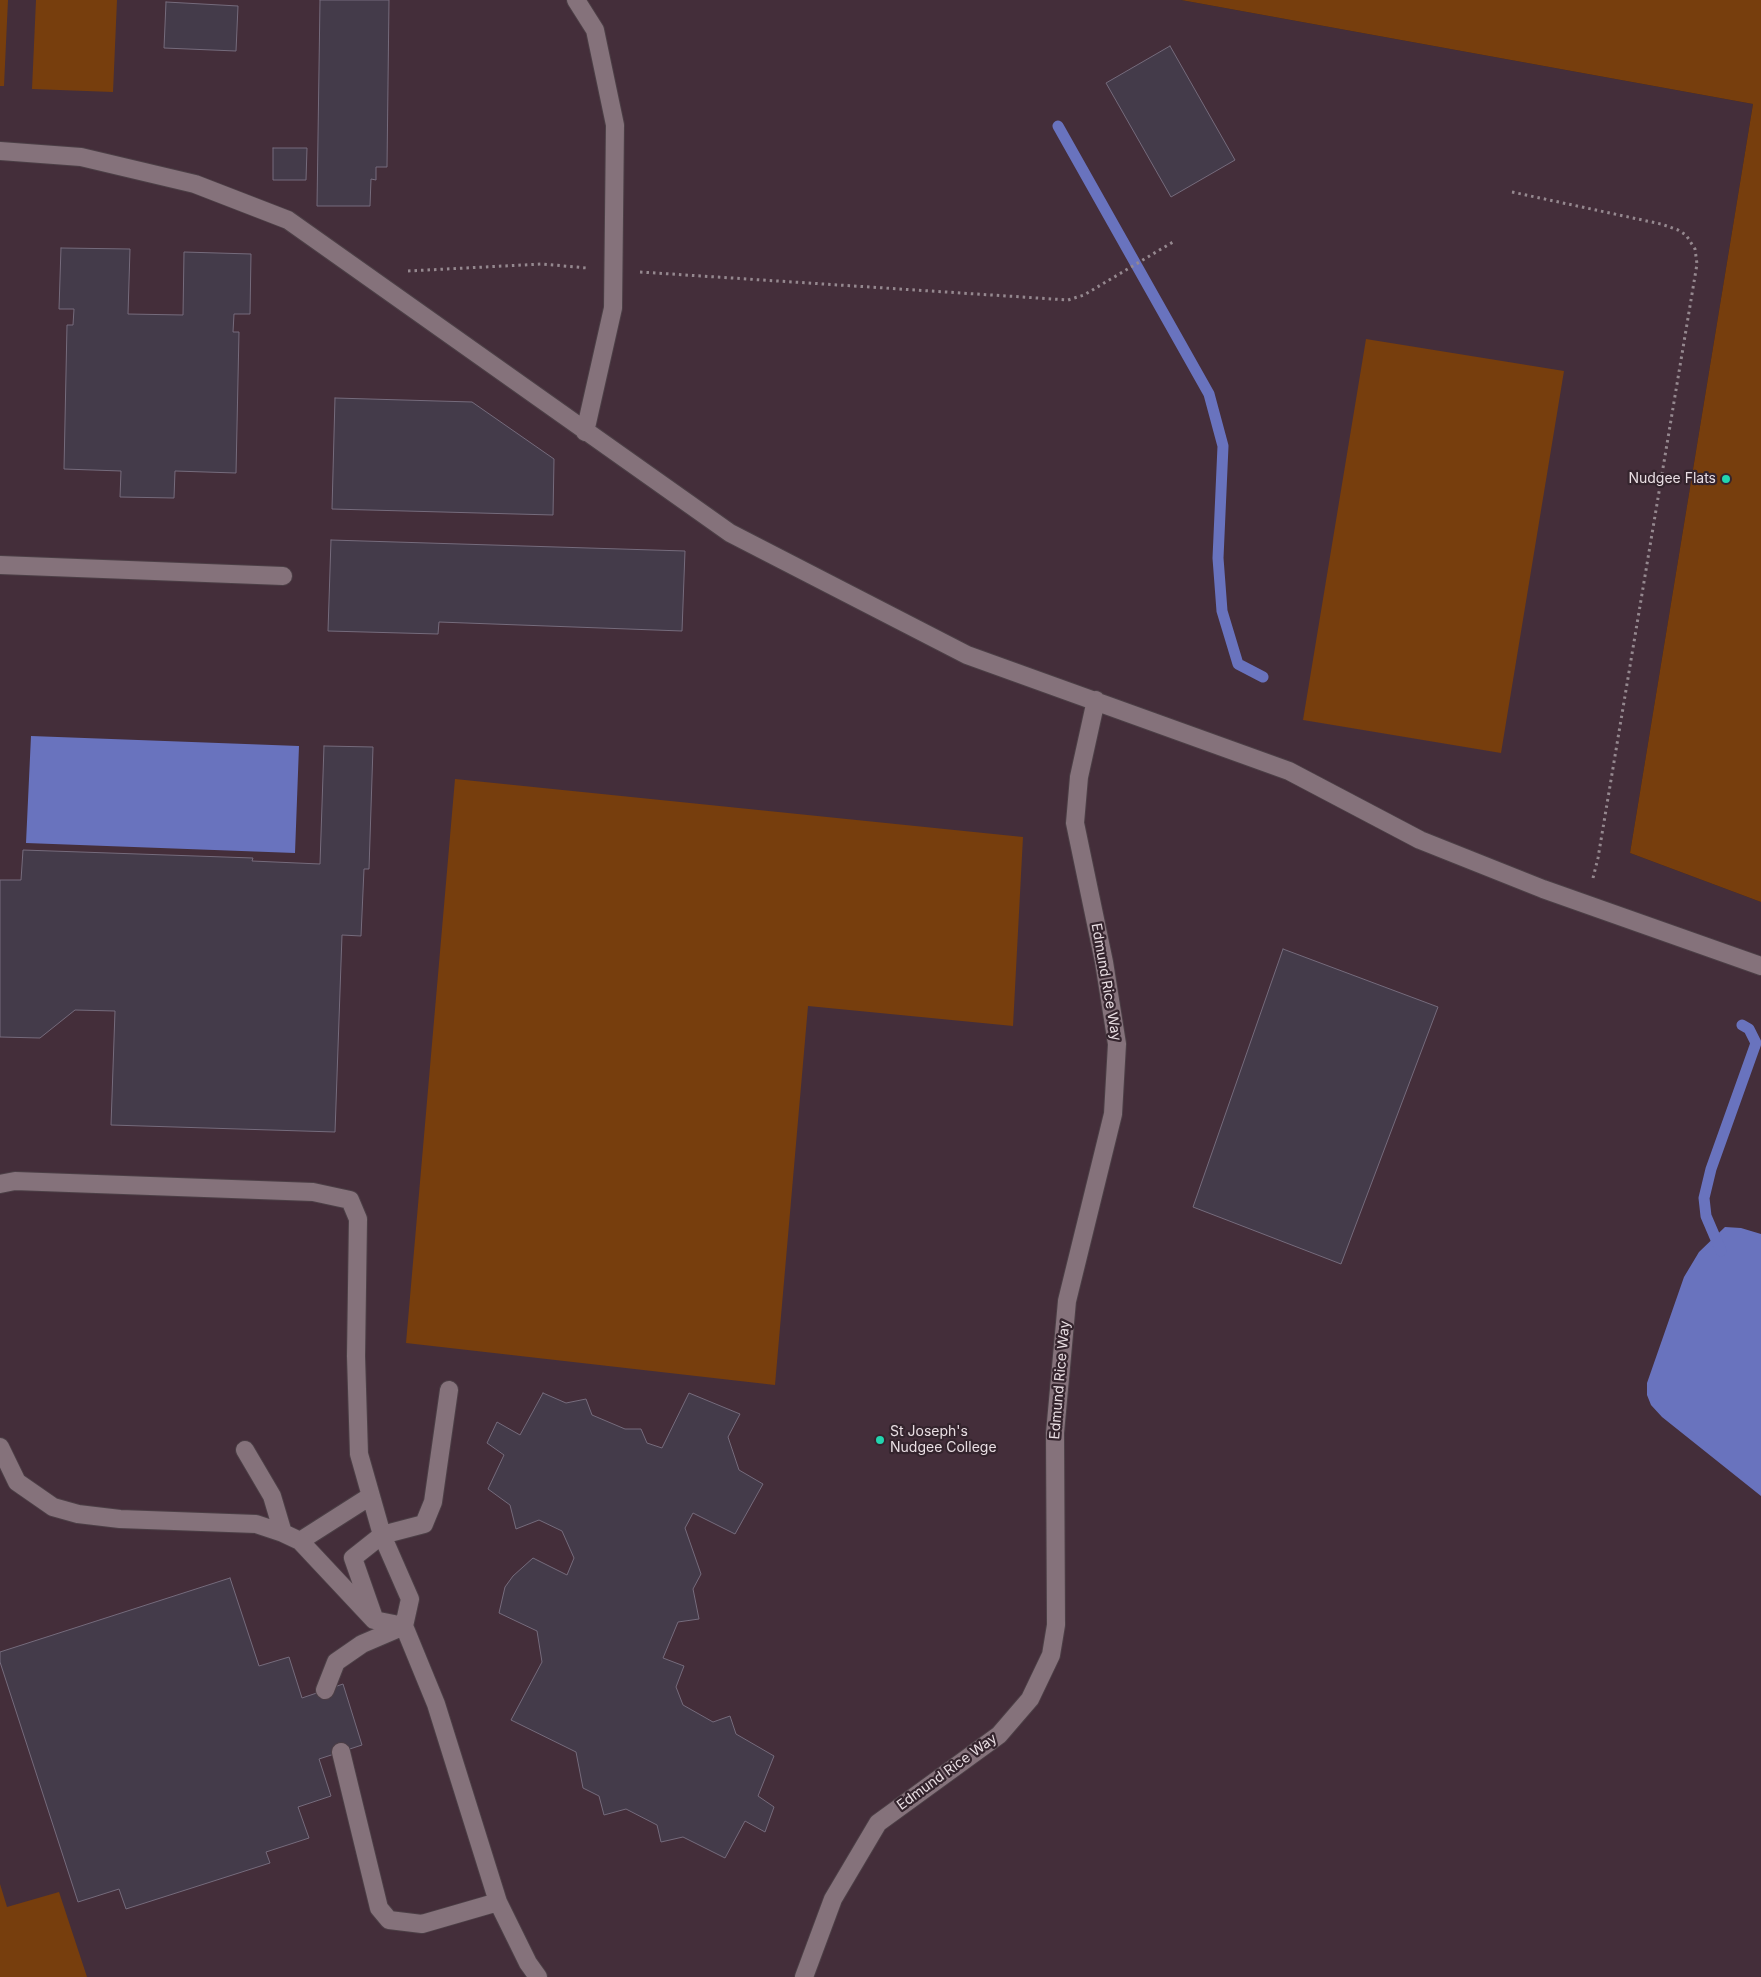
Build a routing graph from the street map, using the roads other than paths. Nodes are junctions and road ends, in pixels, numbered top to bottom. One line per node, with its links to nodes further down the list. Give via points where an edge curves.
1 (576, 0): 3 (lane, via 594,30 615,125 613,308)
2 (0, 151): 3 (lane, via 81,156 195,184 288,220)
3 (585, 432): 6 (lane, via 730,532 967,655)
4 (0, 566): 5 (lane)
5 (283, 576)
6 (1096, 700): 7 (lane, via 1290,771 1420,840 1583,903); 22 (lane, Edmund Rice Way, via 1079,777 1075,824 1104,962 1117,1044 1112,1114 1067,1301 1055,1433 1056,1625 1051,1654 1030,1699 999,1735 878,1823 834,1899)
7 (1761, 966)
8 (0, 1184): 12 (lane, via 14,1181 313,1192 350,1200 358,1219 356,1356 359,1454)
9 (449, 1390): 14 (lane, via 433,1502 424,1524)
10 (0, 1447): 13 (lane, via 17,1482 53,1507 120,1519 256,1524)
11 (245, 1450): 13 (lane, via 272,1496)
12 (370, 1497): 14 (lane); 15 (lane)
13 (283, 1533): 15 (lane)
14 (382, 1535): 16 (lane, via 353,1558); 17 (lane, via 410,1599)
15 (300, 1541): 16 (lane)
16 (374, 1620): 17 (lane)
17 (404, 1626): 18 (lane, via 362,1644 336,1662); 20 (lane, via 436,1704)
18 (325, 1690)
19 (341, 1752): 20 (lane, via 379,1908 389,1920 422,1924)
20 (498, 1902): 21 (lane, via 528,1964)
21 (538, 1977)
22 (804, 1977)

